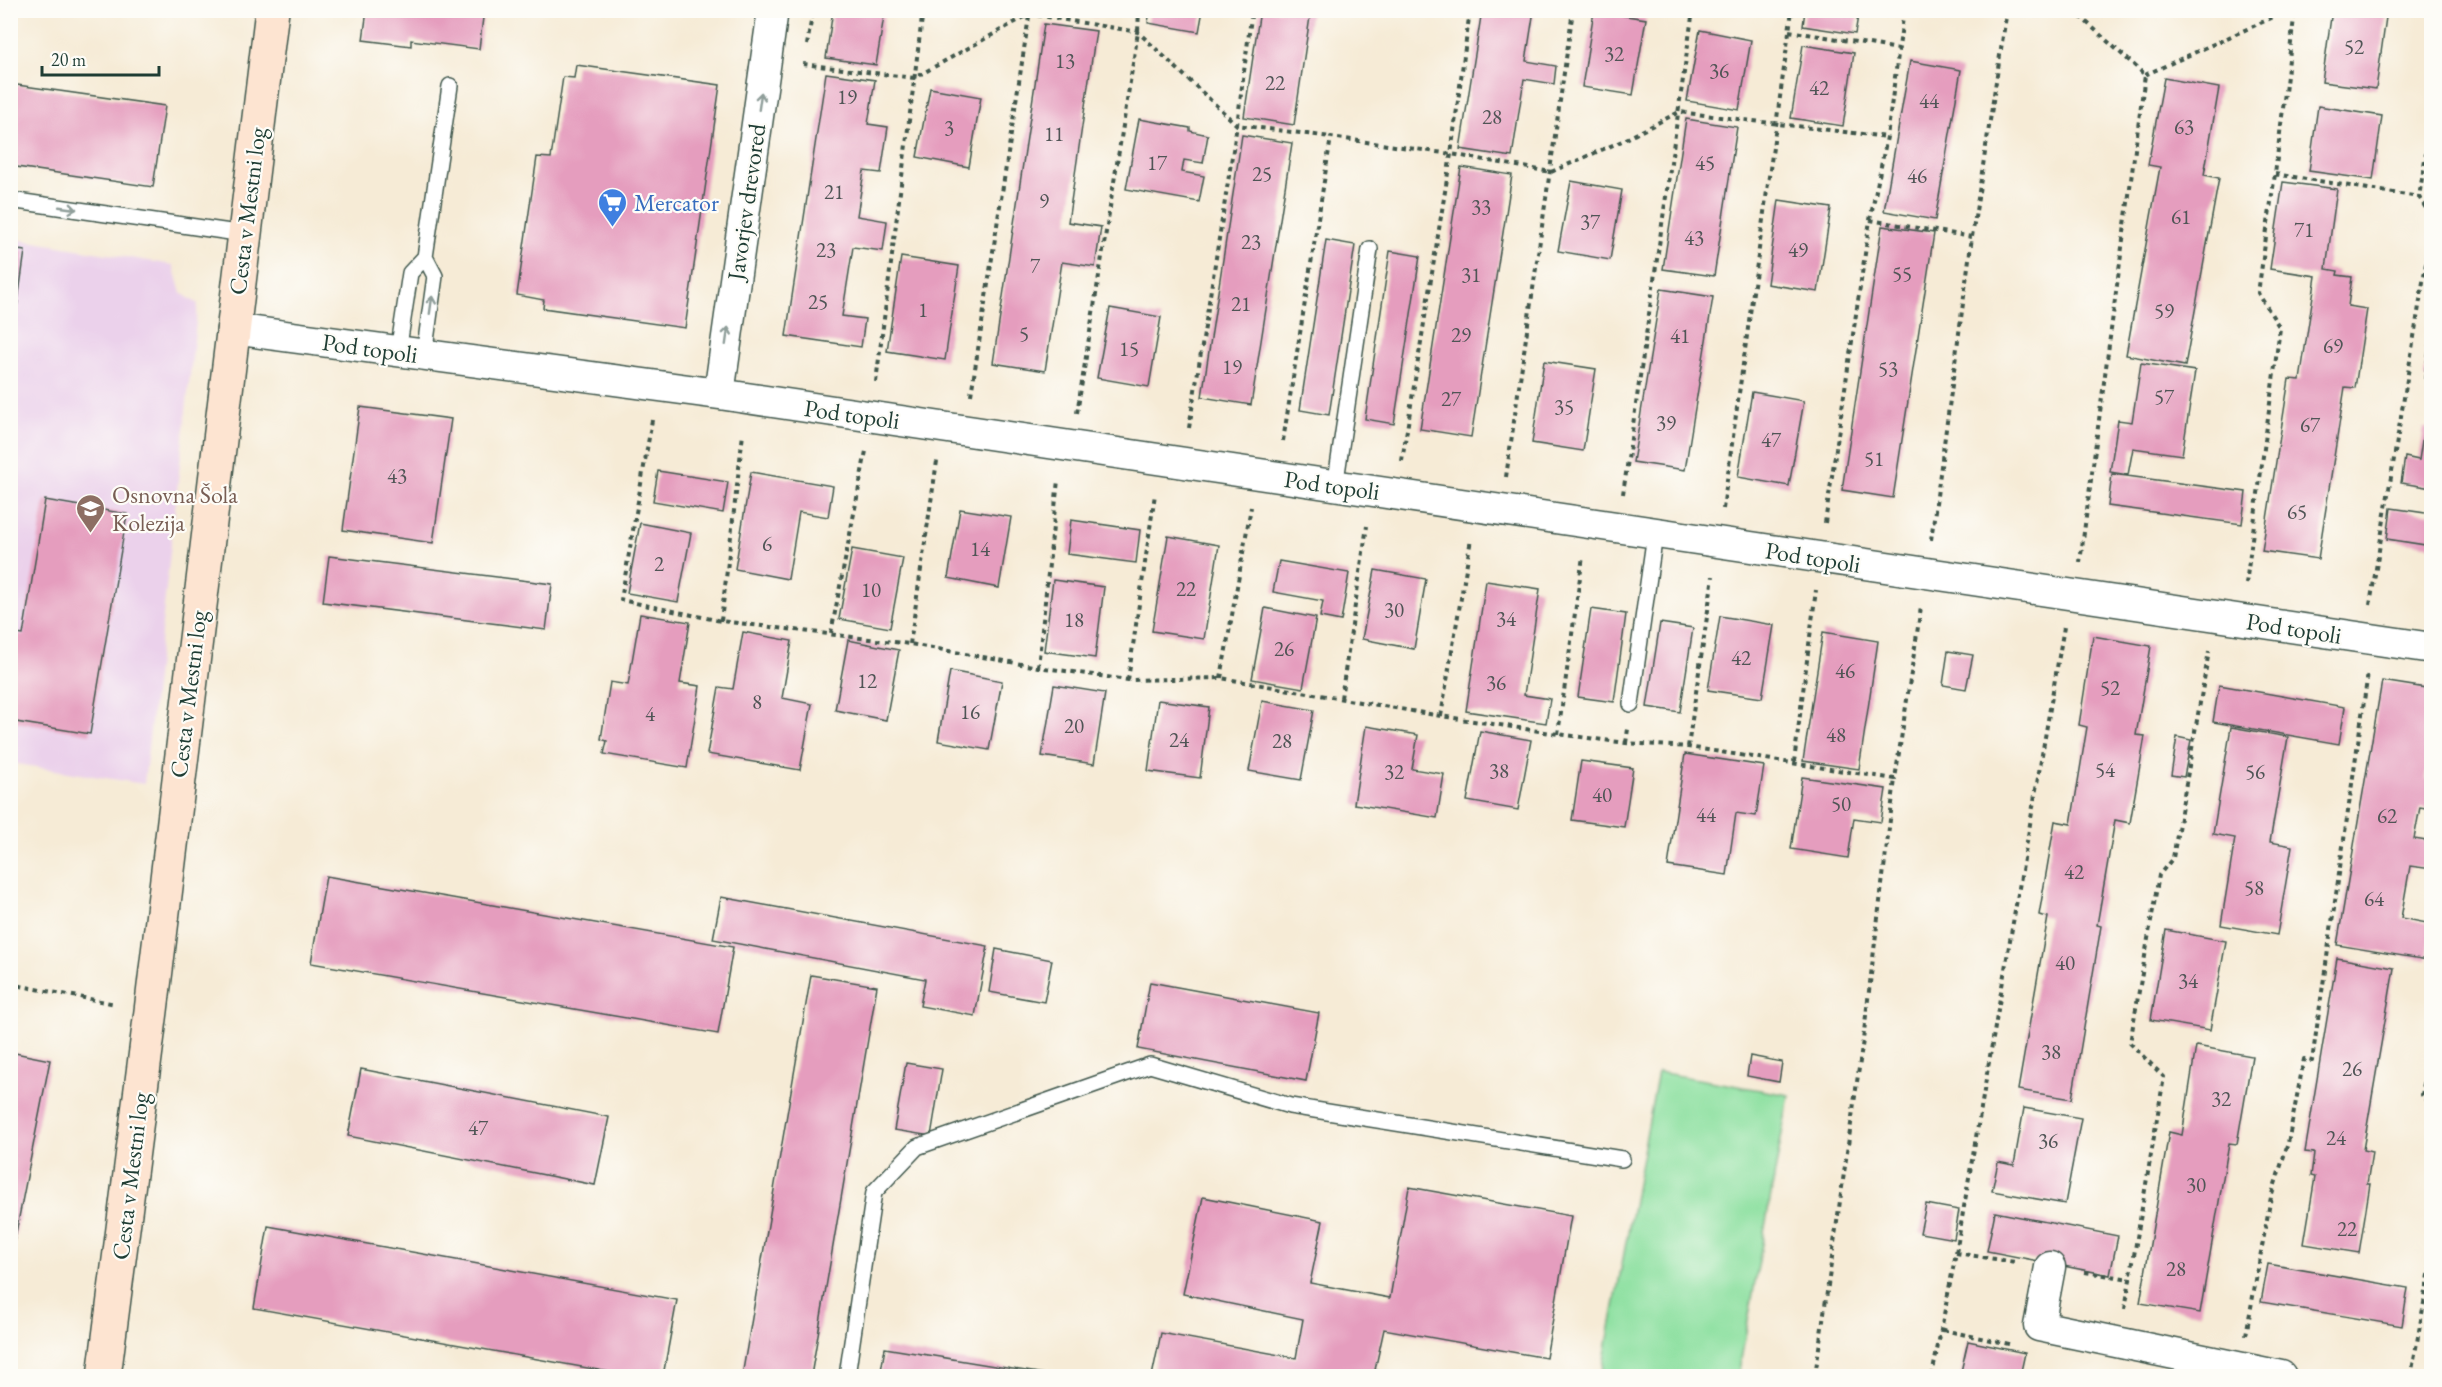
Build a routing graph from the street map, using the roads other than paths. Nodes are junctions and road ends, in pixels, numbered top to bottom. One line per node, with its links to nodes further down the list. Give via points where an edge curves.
1 (272, 10): 5 (street, Cesta v Mestni log)
2 (773, 10): 10 (street, Javorjev drevored, one-way to 2)
3 (450, 86): 7 (lane)
4 (10, 200): 5 (lane, one-way to 5)
5 (244, 234): 8 (street, Cesta v Mestni log)
6 (1370, 249): 11 (lane)
7 (425, 257): 9 (lane, via 410,273); 9 (lane, one-way to 7, via 435,276)
8 (232, 329): 9 (street, Pod topoli); 17 (street, Cesta v Mestni log)
9 (411, 354): 10 (street, Pod topoli)
10 (734, 396): 11 (street, Pod topoli)
11 (1335, 486): 12 (street, Pod topoli)
12 (1655, 534): 13 (street, Pod topoli); 14 (lane)
13 (2432, 648)
14 (1631, 704)
15 (1622, 1159): 18 (lane, via 1290,1106 1150,1065 917,1147 874,1192)
16 (2050, 1267): 19 (street, via 2039,1326)
17 (104, 1377)
18 (847, 1377)
19 (2281, 1377)

